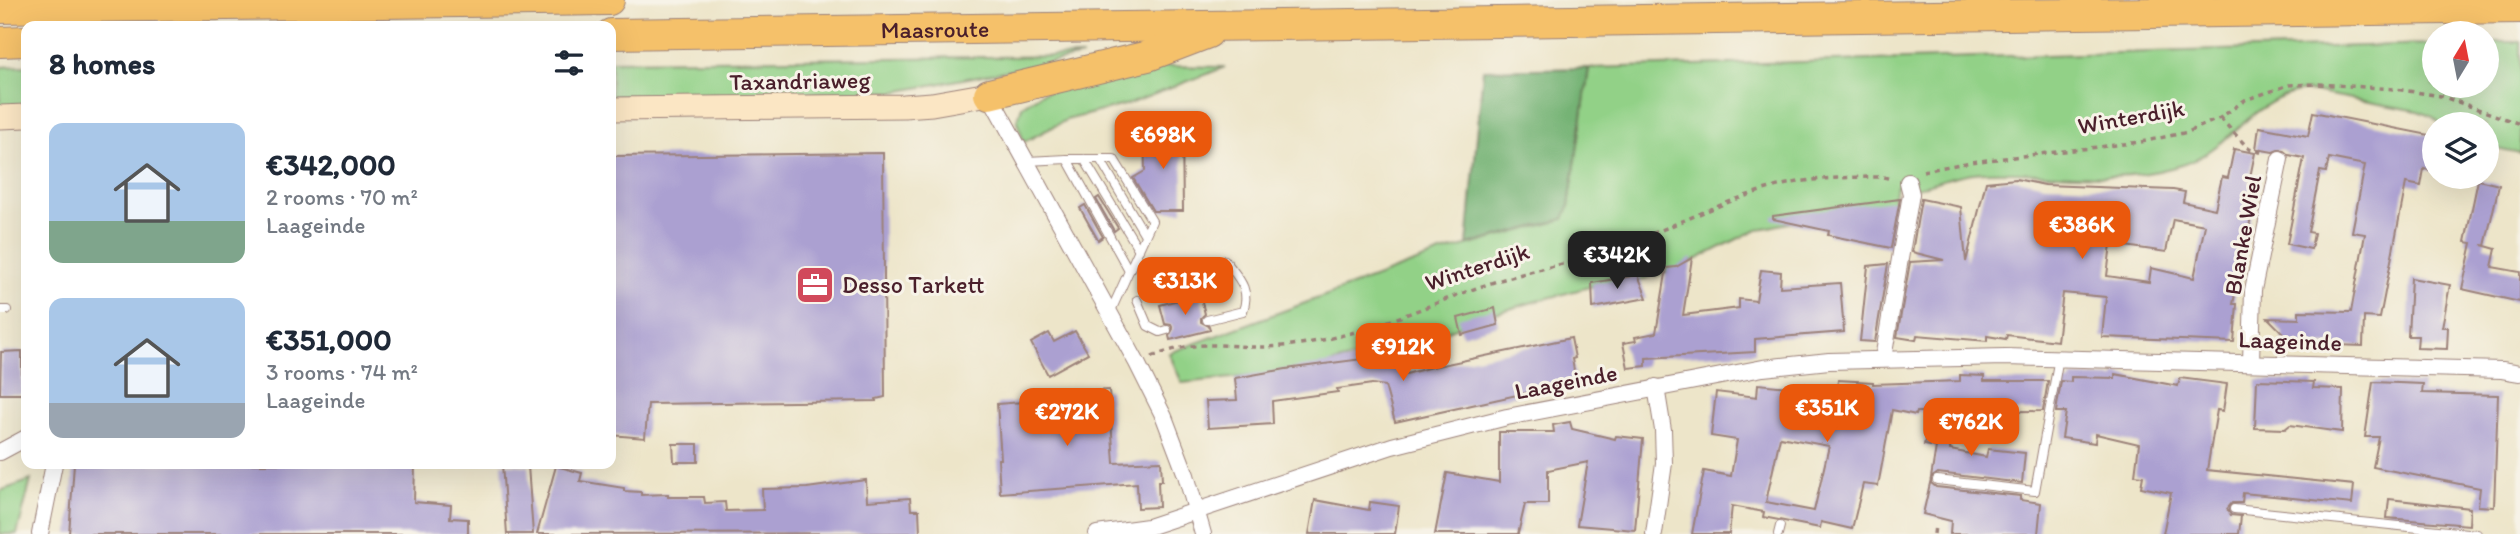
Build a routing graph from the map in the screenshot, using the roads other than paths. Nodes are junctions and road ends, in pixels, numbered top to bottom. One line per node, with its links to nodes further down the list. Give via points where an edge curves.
1 (609, 0): 2 (highway)
2 (0, 8)
3 (2520, 8): 4 (highway, Maasroute)
4 (1227, 26): 5 (highway, Maasroute); 8 (highway, via 1148,56)
5 (616, 34)
6 (21, 41): 7 (highway)
7 (0, 42)
8 (989, 94): 9 (main road, Taxandriaweg, via 904,106); 15 (street)
9 (616, 110)
10 (21, 116): 11 (main road)
11 (0, 117)
12 (1067, 159): 13 (lane); 15 (lane); 19 (lane)
13 (1084, 159): 17 (lane); 17 (lane, via 1114,159 1152,221)
14 (2280, 159): 26 (street, Blanke Wiel, via 2253,290)
15 (1026, 161): 21 (street)
16 (1908, 182): 25 (street, via 1911,194)
17 (1139, 250): 19 (lane)
18 (1225, 260): 22 (lane, via 1244,286 1247,299 1243,311)
19 (1129, 271): 21 (lane)
20 (1137, 300): 23 (lane, via 1147,326)
21 (1110, 313): 34 (street, via 1164,417)
22 (1207, 320)
23 (1167, 330)
24 (2059, 357): 25 (street, Laageinde); 26 (street, Laageinde); 32 (lane, via 2035,491)
25 (1883, 359): 28 (street, Laageinde, via 1763,368)
26 (2251, 362): 27 (street, Laageinde)
27 (2520, 373)
28 (1656, 387): 34 (street, Laageinde, via 1392,446); 38 (street, via 1664,463)
29 (21, 441): 30 (street)
30 (0, 452)
31 (53, 469): 35 (street)
32 (1937, 480)
33 (2234, 509): 39 (lane)
34 (1196, 511): 36 (street, Laageinde, via 1148,527); 37 (street)
35 (40, 534)
36 (1097, 534)
37 (1203, 534)
38 (1654, 534)
39 (2477, 534)

